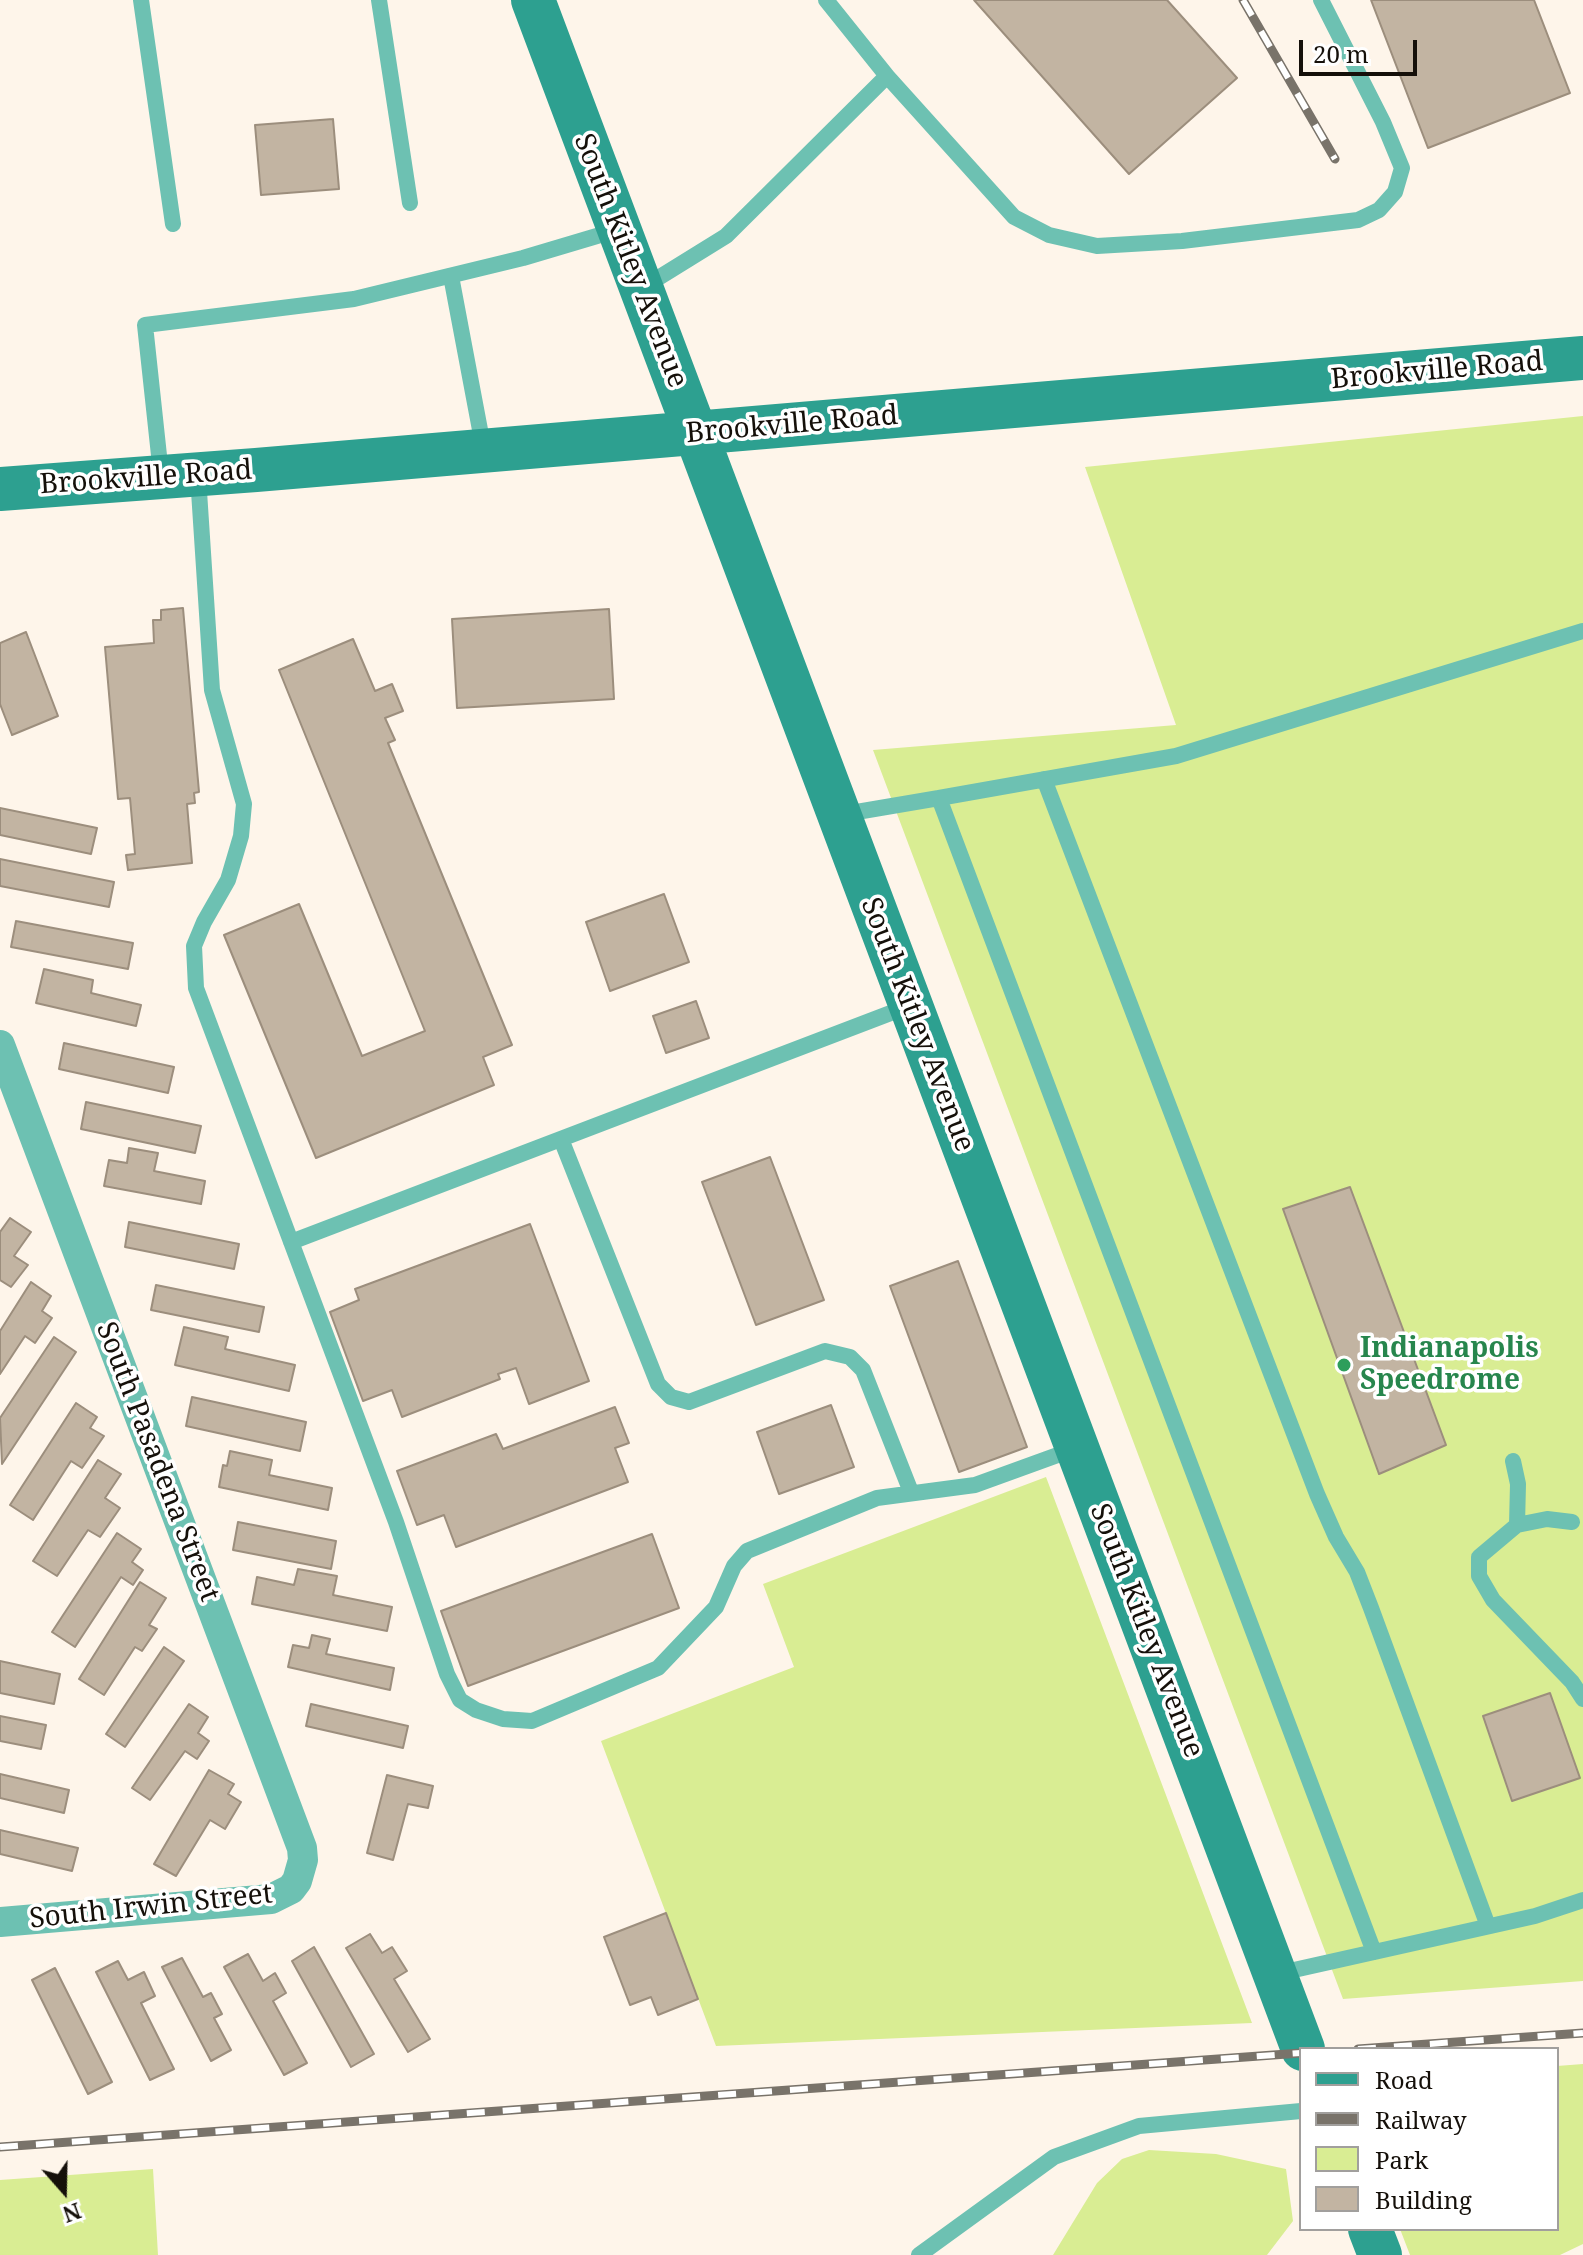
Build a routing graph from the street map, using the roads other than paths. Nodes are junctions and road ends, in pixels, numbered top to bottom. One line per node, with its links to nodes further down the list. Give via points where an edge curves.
1 (141, 0): 8 (lane)
2 (379, 0): 7 (lane)
3 (533, 0): 9 (street, South Kitley Avenue)
4 (826, 0): 6 (lane)
5 (1321, 0): 6 (lane, via 1402,168 1395,192 1379,210 1358,220 1097,246 1049,235 1014,217)
6 (887, 76): 11 (lane, via 726,236)
7 (410, 203)
8 (173, 224)
9 (619, 230): 10 (lane); 11 (street, South Kitley Avenue)
10 (451, 276): 14 (lane); 15 (lane, via 354,299 145,325)
11 (641, 288): 13 (street, South Kitley Avenue)
12 (1583, 358): 13 (street, Brookville Road)
13 (695, 433): 14 (street, Brookville Road); 20 (street, South Kitley Avenue)
14 (484, 451): 15 (street, Brookville Road)
15 (180, 476): 16 (street, Brookville Road); 24 (lane, via 212,690 244,804 228,880 194,946 196,988)
16 (0, 489)
17 (1583, 631): 18 (lane, via 1176,756)
18 (1044, 779): 19 (lane); 34 (lane, via 1317,1494 1371,1608)
19 (939, 798): 20 (lane); 35 (lane)
20 (838, 815): 21 (street, South Kitley Avenue)
21 (910, 1005): 23 (lane); 25 (street, South Kitley Avenue)
22 (1, 1051): 31 (street, South Pasadena Street, via 302,1848)
23 (561, 1139): 24 (lane); 27 (lane, via 658,1384 671,1397 689,1402 825,1351 850,1357 863,1370)
24 (291, 1242): 27 (lane, via 447,1674 460,1700 476,1710 532,1721 658,1668 716,1607 734,1566 747,1551 877,1498)
25 (1077, 1448): 27 (lane, via 975,1485); 36 (street, South Kitley Avenue)
26 (1513, 1461): 29 (lane)
27 (911, 1492)
28 (1572, 1522): 29 (lane, via 1547,1519)
29 (1517, 1525): 30 (lane, via 1479,1557 1479,1576 1493,1600)
30 (1583, 1699)
31 (297, 1881): 33 (street, South Irwin Street, via 271,1899)
32 (1583, 1900): 34 (lane)
33 (0, 1922)
34 (1488, 1926): 35 (lane)
35 (1374, 1952): 36 (lane)
36 (1274, 1974): 37 (street, South Kitley Avenue)
37 (1302, 2047)
38 (1299, 2111): 40 (lane, via 1139,2126 1054,2157)
39 (1371, 2231): 41 (street)
40 (919, 2255)
41 (1380, 2255)

